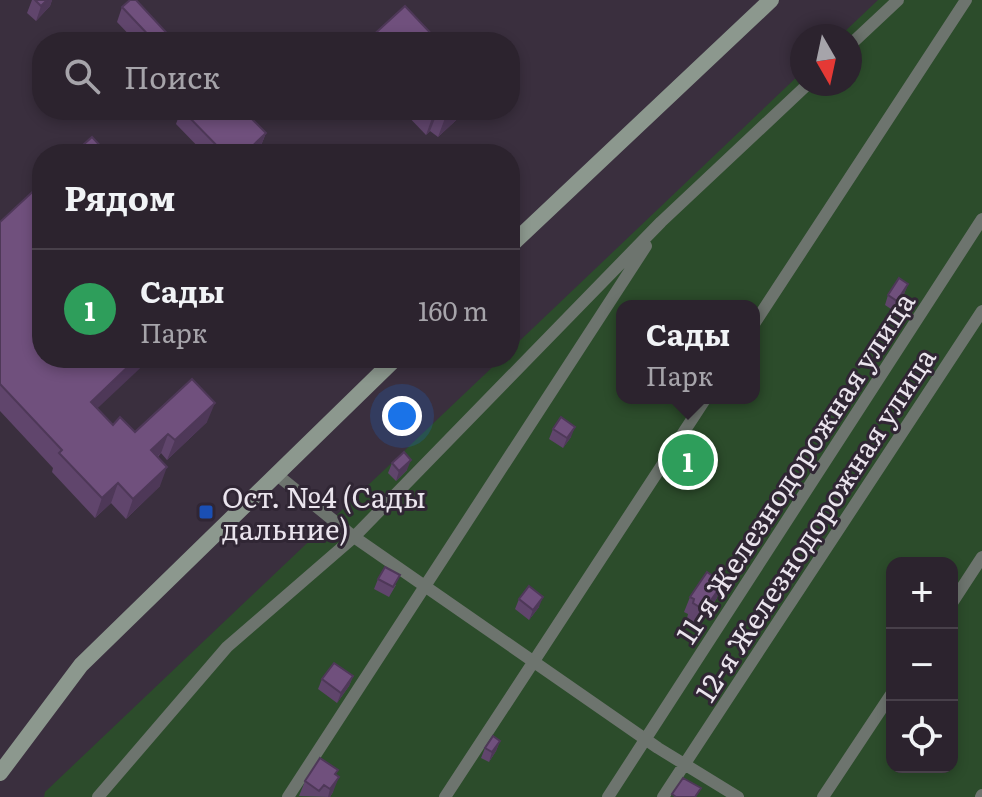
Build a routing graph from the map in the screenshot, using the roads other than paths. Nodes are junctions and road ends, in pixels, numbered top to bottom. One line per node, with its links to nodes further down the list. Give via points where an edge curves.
1 (771, 0): 8 (street)
2 (898, 0): 4 (street)
3 (966, 0): 10 (street)
4 (862, 34)
5 (795, 96): 7 (street)
6 (982, 219): 22 (street, 11-я Железнодорожная улица)
7 (661, 222): 11 (street); 18 (street)
8 (520, 237)
9 (982, 311): 23 (street, 12-я Железнодорожная улица)
10 (760, 315)
11 (520, 367)
12 (386, 368): 15 (street)
13 (519, 368): 16 (street)
14 (702, 404): 20 (street)
15 (276, 474): 16 (street); 24 (street, via 81,665)
16 (354, 537): 18 (street); 25 (street, via 227,647)
17 (982, 557): 19 (street)
18 (427, 588): 20 (street); 26 (street)
19 (958, 594)
20 (534, 662): 22 (street); 27 (street)
21 (887, 701): 31 (street)
22 (647, 740): 23 (street); 28 (street, 11-я Железнодорожная улица)
23 (685, 764): 29 (street, 12-я Железнодорожная улица); 30 (street)
24 (0, 773)
25 (98, 797)
26 (288, 797)
27 (445, 797)
28 (608, 797)
29 (663, 797)
30 (738, 797)
31 (823, 797)

